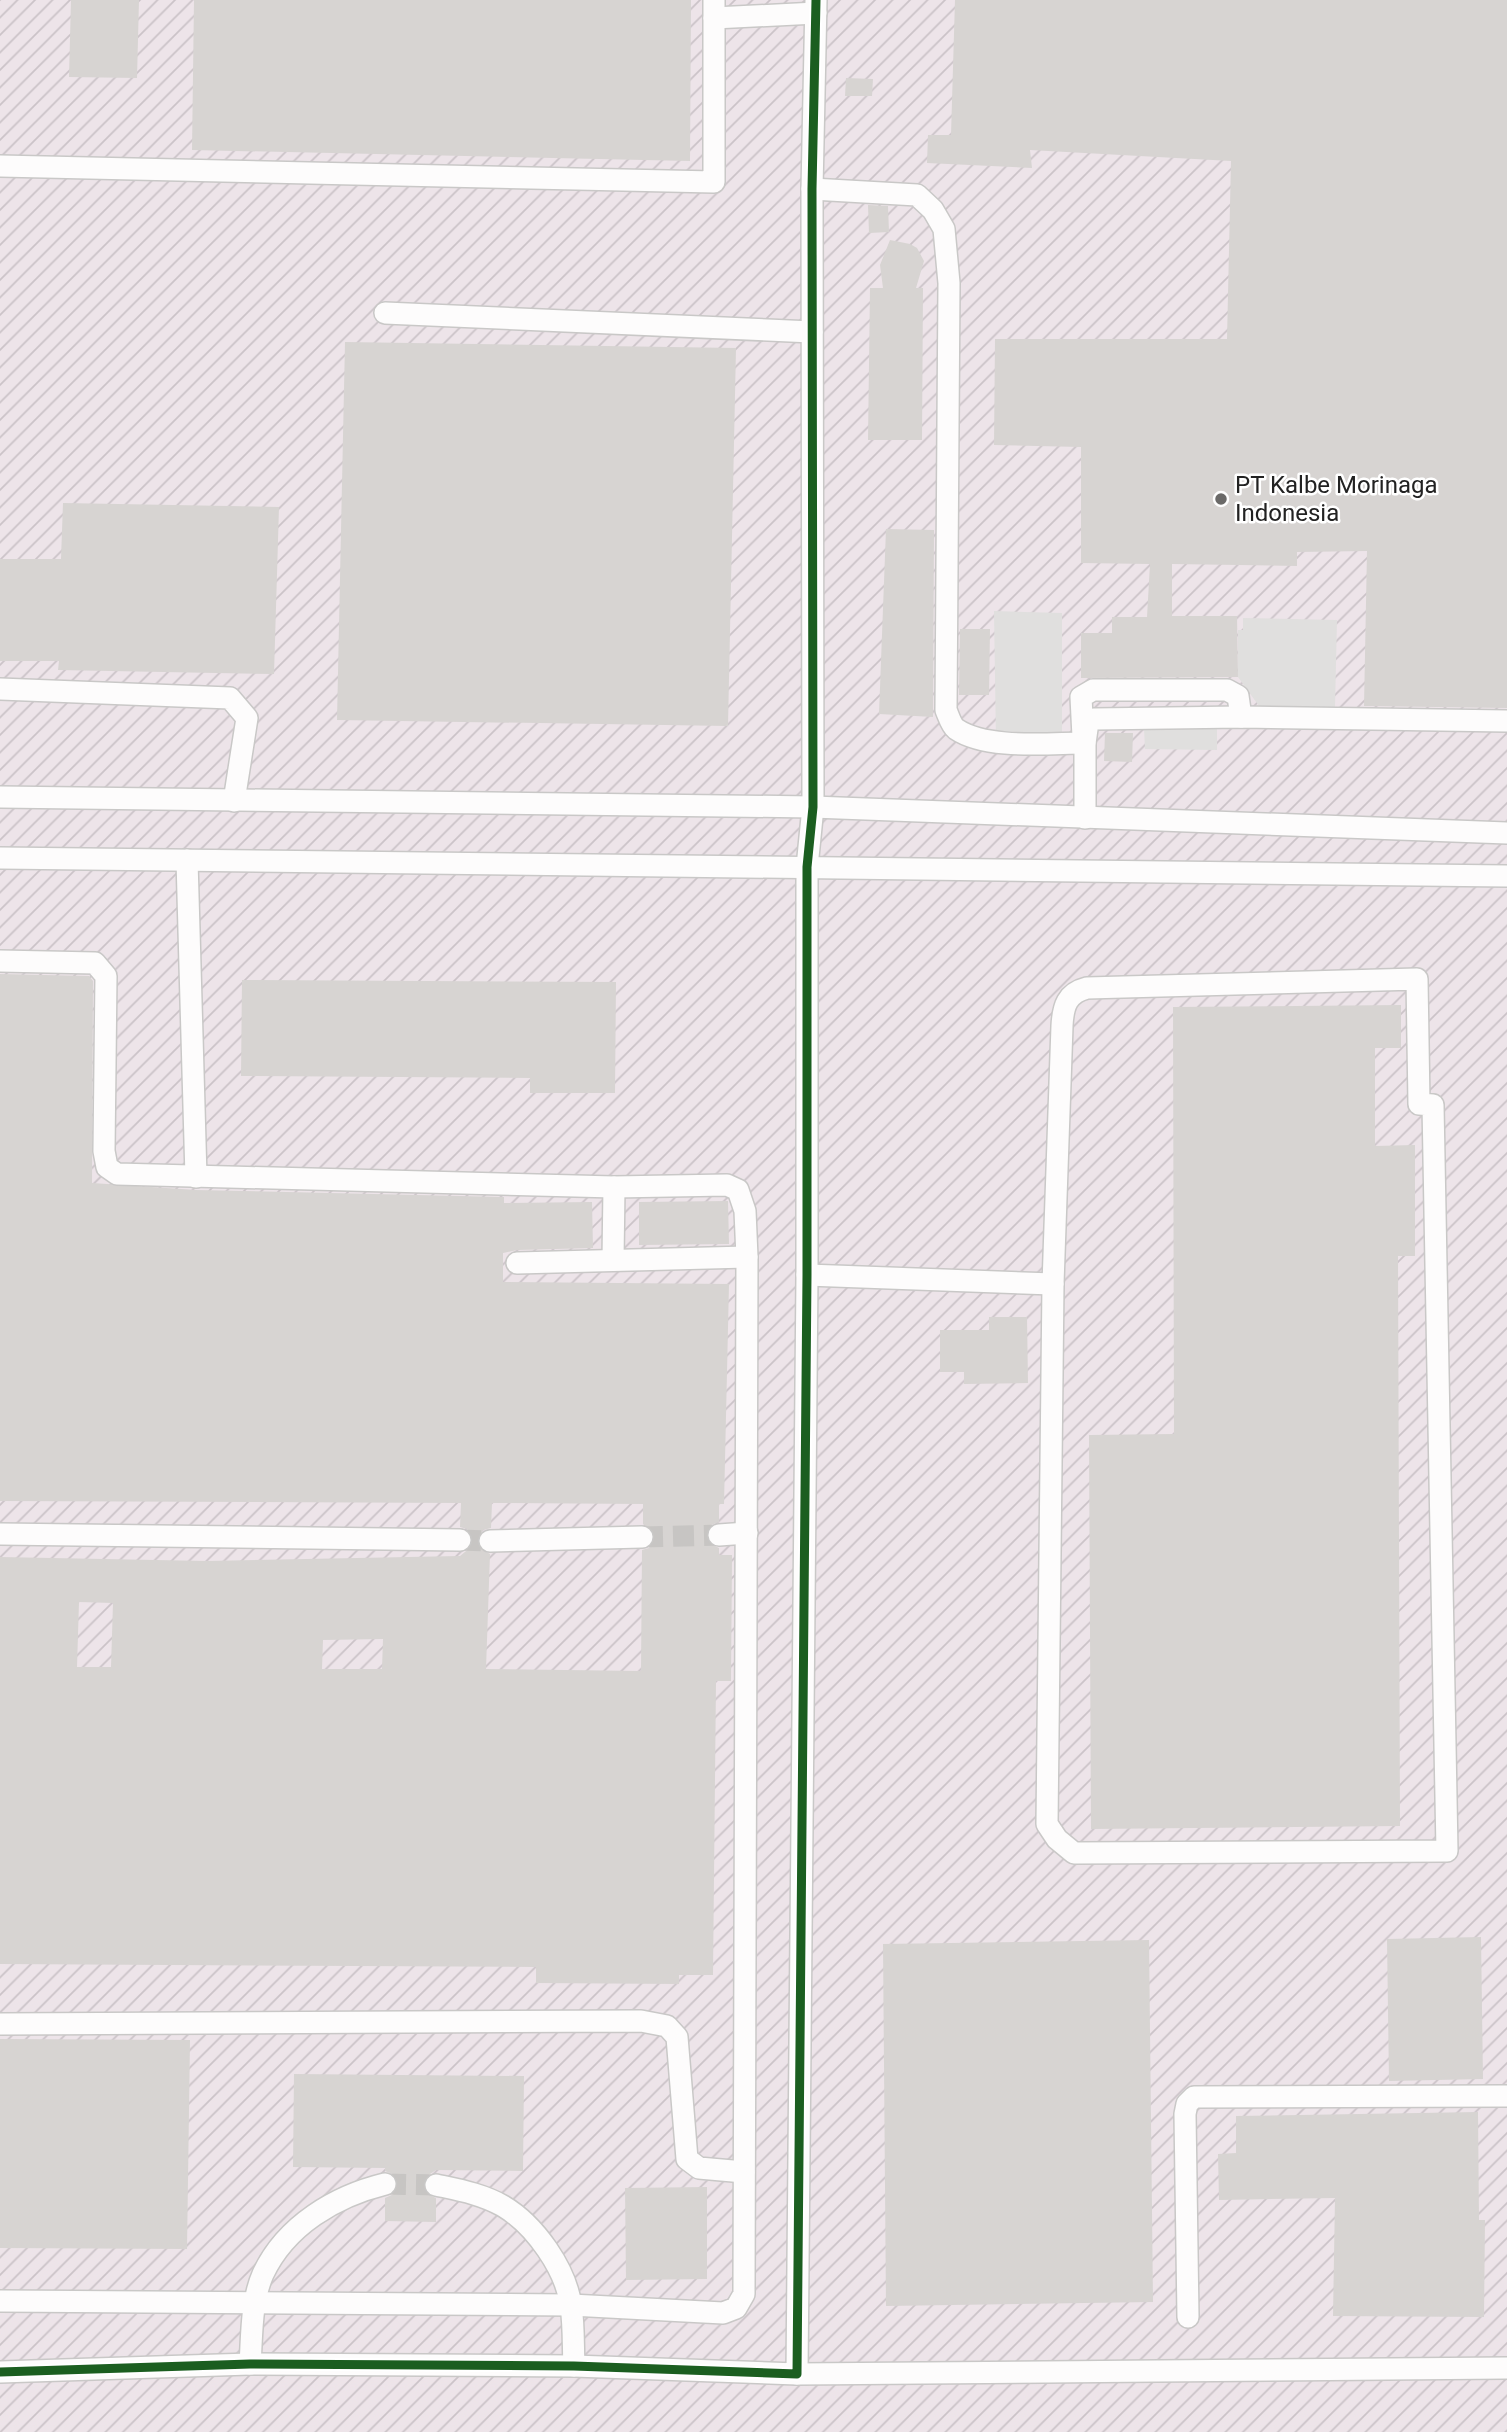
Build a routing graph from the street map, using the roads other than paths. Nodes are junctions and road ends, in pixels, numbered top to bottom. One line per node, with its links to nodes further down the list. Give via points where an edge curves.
1 (816, 7): 2 (street); 4 (street)
2 (714, 9): 3 (street, via 714,182)
3 (0, 166)
4 (812, 188): 6 (street); 10 (street, via 917,195 944,229 948,283 946,710 954,727 974,738 1011,743)
5 (385, 313): 6 (street)
6 (812, 332): 13 (street)
7 (0, 689): 12 (street, via 230,698 247,718)
8 (1241, 717): 9 (street); 10 (street, via 1094,719 1088,722); 10 (street, via 1238,696 1227,690 1093,690 1081,697 1080,728)
9 (1507, 721)
10 (1085, 743): 14 (street)
11 (0, 797): 12 (street)
12 (234, 801): 13 (street)
13 (813, 807): 14 (street); 18 (street)
14 (1085, 818): 15 (street)
15 (1507, 833)
16 (0, 858): 17 (street)
17 (187, 860): 18 (street); 21 (street)
18 (807, 867): 19 (street); 26 (street)
19 (1507, 876)
20 (0, 961): 21 (street, via 96,963 106,976 107,1167 117,1174)
21 (196, 1177): 22 (street)
22 (614, 1186): 23 (street, via 727,1185 737,1190 745,1211); 24 (street)
23 (747, 1257): 24 (street); 28 (street)
24 (613, 1260): 25 (street)
25 (517, 1263)
26 (807, 1275): 27 (street); 47 (street)
27 (1053, 1284): 27 (street, via 1047,1824 1057,1839 1074,1853 1447,1851 1433,1105 1419,1104 1418,979 1076,990 1063,1010)
28 (747, 1533): 30 (street); 36 (street)
29 (0, 1534): 32 (street)
30 (719, 1535)
31 (642, 1537): 33 (street)
32 (460, 1540)
33 (490, 1541)
34 (0, 2024): 36 (street, via 641,2021 667,2026 677,2038 687,2159 699,2168)
35 (1507, 2096): 42 (street, via 1194,2097 1185,2114)
36 (744, 2172): 41 (street, via 744,2294 736,2308 723,2313)
37 (385, 2184): 40 (street, via 353,2192 303,2224 264,2273)
38 (436, 2185): 41 (street, via 475,2193 519,2220 563,2276)
39 (0, 2301): 40 (street)
40 (255, 2303): 41 (street); 43 (street)
41 (571, 2305): 44 (street)
42 (1188, 2317)
43 (250, 2364): 44 (street); 46 (street)
44 (574, 2366): 47 (street)
45 (1507, 2368): 47 (street)
46 (0, 2372)
47 (797, 2374)

